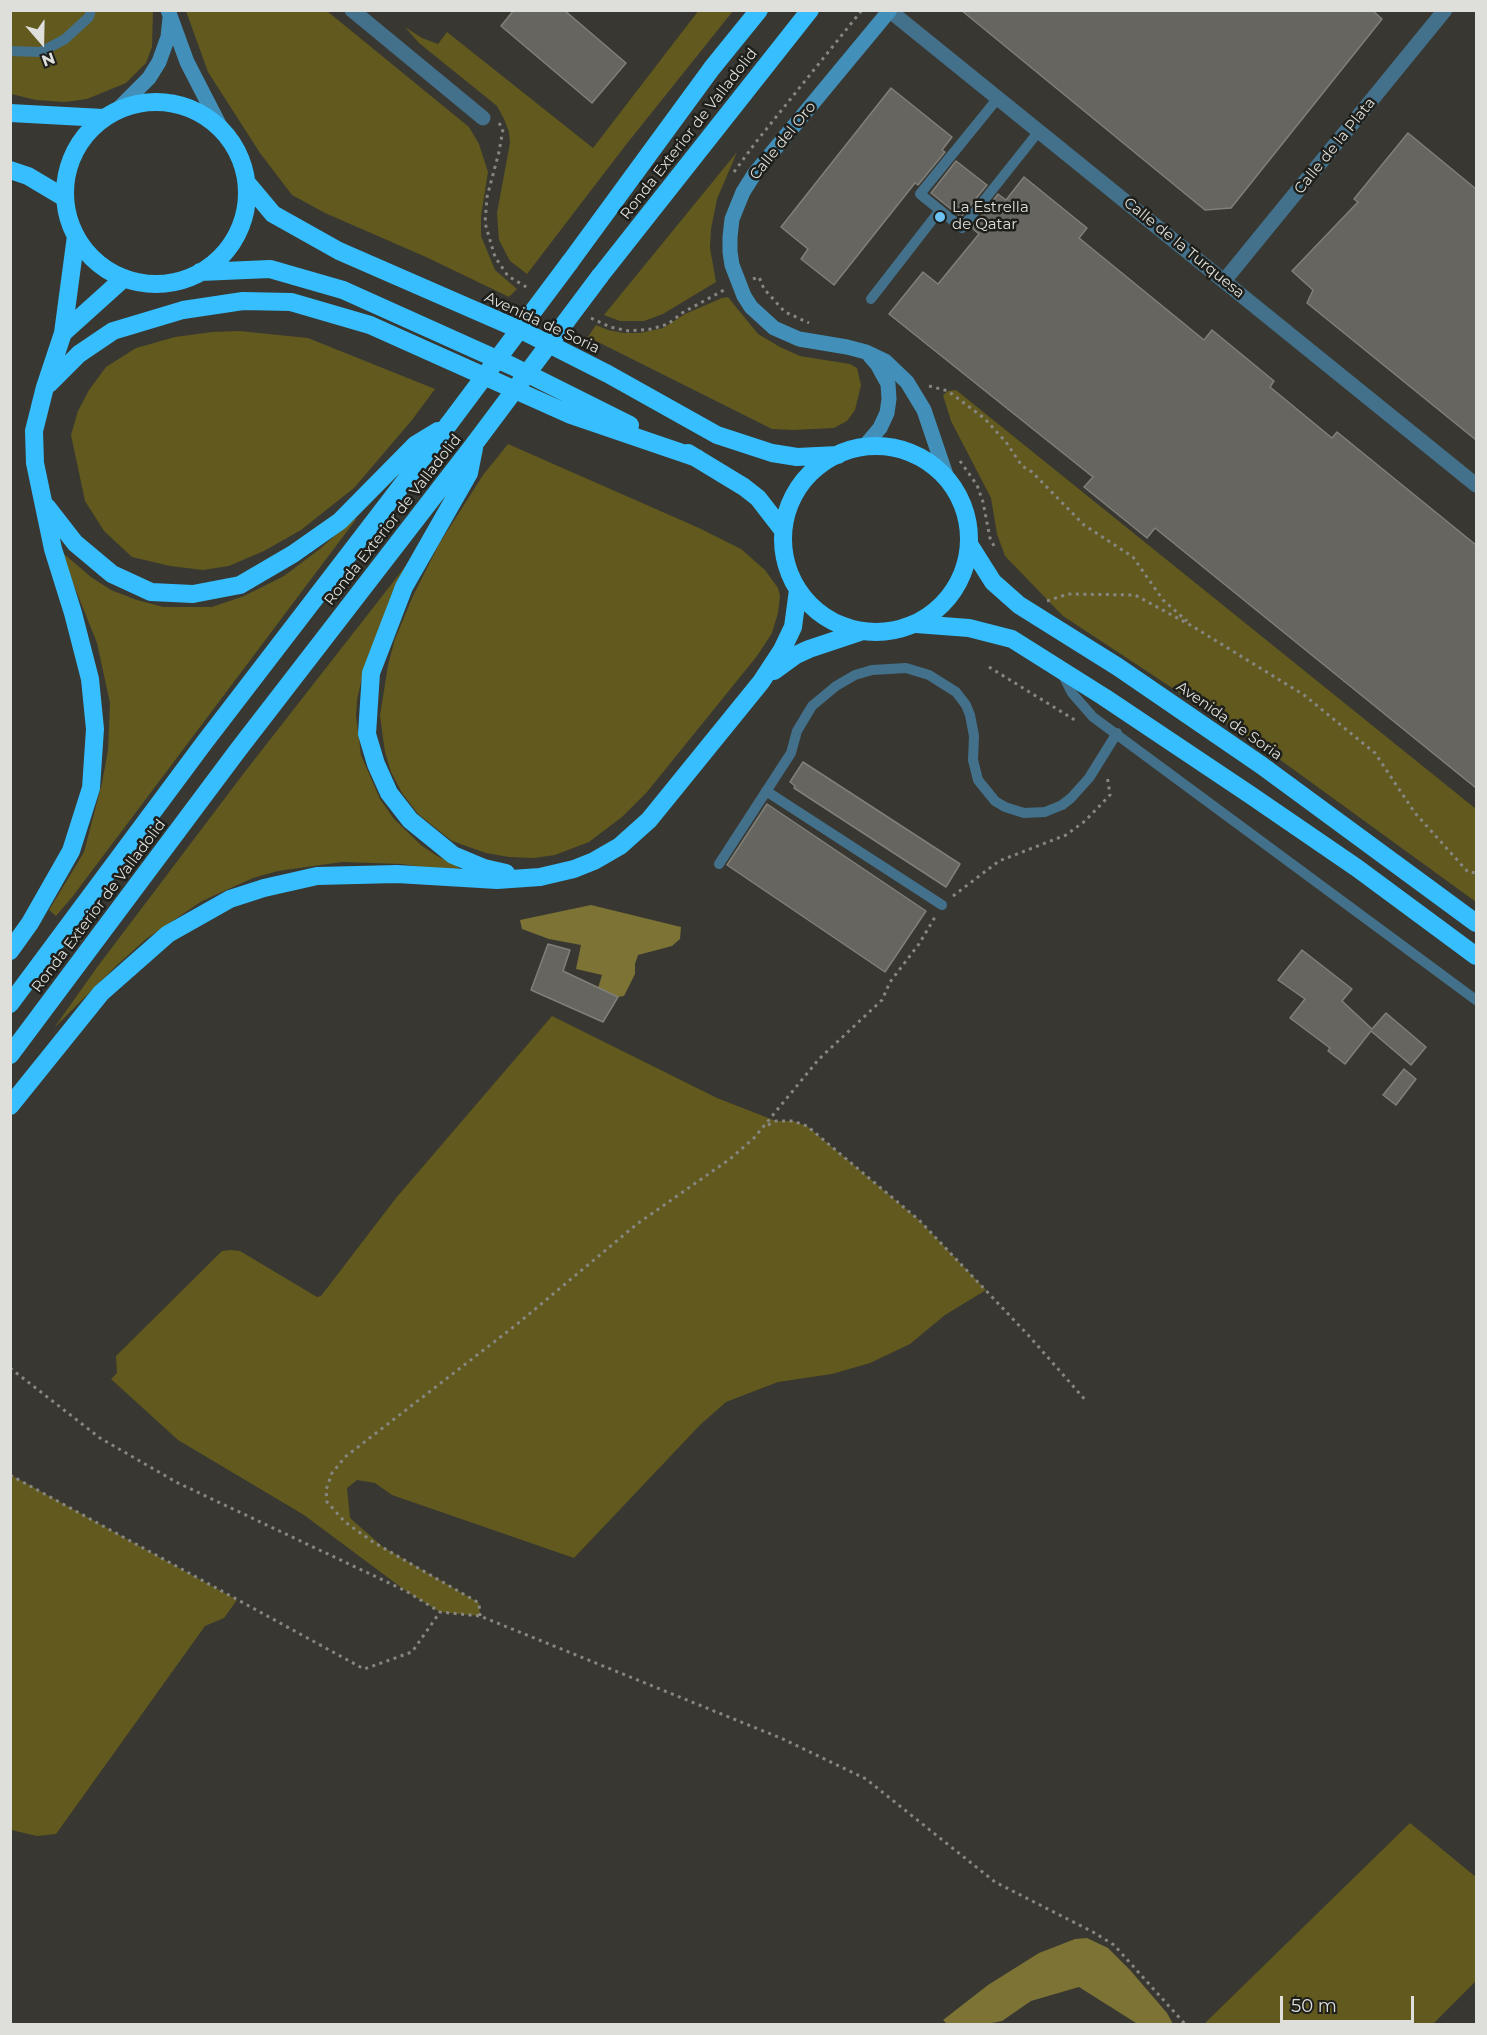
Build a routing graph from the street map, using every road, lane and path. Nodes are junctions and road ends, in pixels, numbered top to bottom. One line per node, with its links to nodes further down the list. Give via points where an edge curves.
1 (91, 10): 8 (lane, via 89,17 65,39 40,52)
2 (352, 10): 12 (street)
3 (759, 10): 31 (highway, Ronda Exterior de Valladolid, bridge)
4 (810, 10): 32 (highway, Ronda Exterior de Valladolid, bridge, via 600,276)
5 (1445, 10): 22 (street, Calle de la Plata)
6 (890, 11): 9 (street, Calle de la Turquesa); 28 (street, Calle del Oro, via 755,173 732,219 730,237 732,265 739,284 763,319 799,339)
7 (169, 13): 11 (street, via 168,37 159,62 149,78); 13 (street, via 187,62)
8 (10, 51)
9 (998, 98): 14 (street, Calle de la Turquesa); 18 (lane, via 920,194)
10 (10, 113): 11 (highway, via 59,117)
11 (110, 114): 13 (highway, via 137,104 169,103 206,116); 17 (highway, via 89,132 75,152)
12 (488, 117): 23 (path, via 503,129 485,223 501,266 508,276)
13 (222, 130): 16 (highway, via 241,159)
14 (1040, 132): 18 (lane, via 962,228); 22 (street, Calle de la Turquesa)
15 (10, 170): 17 (highway)
16 (247, 183): 20 (highway, via 245,210 237,235 215,262); 34 (highway, Avenida de Soria, via 273,214 339,251 527,333 717,435 772,453 797,457)
17 (65, 198): 19 (highway)
18 (940, 210): 25 (lane)
19 (76, 236): 21 (highway, via 96,261); 27 (highway)
20 (200, 272): 21 (highway, via 158,283); 35 (highway, via 270,270 343,290 512,366)
21 (124, 278): 27 (highway)
22 (1224, 281): 37 (street, Calle de la Turquesa)
23 (529, 288)
24 (723, 290): 26 (path, via 668,324 651,329 629,331)
25 (870, 299)
26 (590, 317)
27 (63, 333): 30 (highway)
28 (866, 352): 33 (street, via 888,384 889,399 880,428); 36 (street, Calle del Oro, via 885,361 908,382 924,410)
29 (929, 386): 44 (path, via 948,391 984,418 1022,466 1084,525 1133,557 1163,600)
30 (45, 387): 35 (highway, via 79,354 113,331 183,310 243,302 291,302 370,325 571,415); 38 (highway, via 34,431 35,463)
31 (448, 426): 38 (highway, via 415,445 340,521 293,554 240,585 193,594 151,591 112,574 75,543); 61 (highway, Ronda Exterior de Valladolid, via 204,742)
32 (475, 443): 55 (highway, via 469,473 404,587 371,673 367,734 389,793 431,839 453,855 484,868); 62 (highway, Ronda Exterior de Valladolid, via 231,759)
33 (863, 448): 34 (highway); 36 (highway, via 899,448 931,463)
34 (838, 455): 39 (highway, via 800,484)
35 (698, 458): 39 (highway, via 758,498)
36 (947, 478): 40 (highway, via 962,501)
37 (1476, 485)
38 (45, 503): 58 (highway, via 53,549 90,679 95,729 92,776 71,851)
39 (782, 530): 41 (highway, via 782,551)
40 (969, 544): 43 (highway, via 957,585 942,605); 57 (highway, Avenida de Soria, via 993,582 1019,605 1261,765)
41 (798, 590): 45 (highway, via 822,615); 48 (highway, via 793,627)
42 (1042, 603): 44 (path, via 1068,594 1135,595)
43 (916, 624): 45 (highway, via 890,631); 47 (highway, via 969,628 1012,639)
44 (1192, 626): 54 (path, via 1304,696 1375,753 1415,813 1468,872)
45 (863, 632): 48 (highway, via 796,655)
46 (989, 667): 49 (path)
47 (1060, 670): 50 (lane, via 1072,693 1093,717); 59 (highway, via 1259,800)
48 (761, 682): 55 (highway, via 649,820 620,846 574,869)
49 (1084, 726)
50 (1117, 734): 51 (lane); 60 (lane)
51 (1101, 760): 52 (lane, via 1062,805 1035,813 1005,807 994,801 978,780 970,715 956,692 916,671 889,668 855,675 812,706 797,731 791,753); 56 (path, via 1110,795 1085,821 1066,835 999,861)
52 (766, 791): 53 (lane); 56 (lane)
53 (719, 864)
54 (1476, 873)
55 (540, 877): 63 (highway, via 497,880 397,874 317,876 230,899 168,934 101,993)
56 (942, 905): 64 (path, via 882,1000 819,1059)
57 (1476, 922)
58 (10, 951)
59 (1476, 956)
60 (1476, 1000)
61 (10, 1004)
62 (10, 1055)
63 (10, 1106)
64 (766, 1126): 66 (path, via 776,1121 807,1126 919,1220); 69 (path, via 730,1159 637,1224 516,1325 345,1456 332,1473 326,1490 327,1502 345,1522 479,1603)
65 (10, 1368): 68 (path, via 100,1438 177,1482 406,1591)
66 (1087, 1402)
67 (10, 1475): 68 (path, via 364,1670 412,1652)
68 (440, 1612): 69 (path)
69 (480, 1616): 70 (path, via 783,1739 866,1779 995,1882 1114,1945)
70 (1185, 2025)

